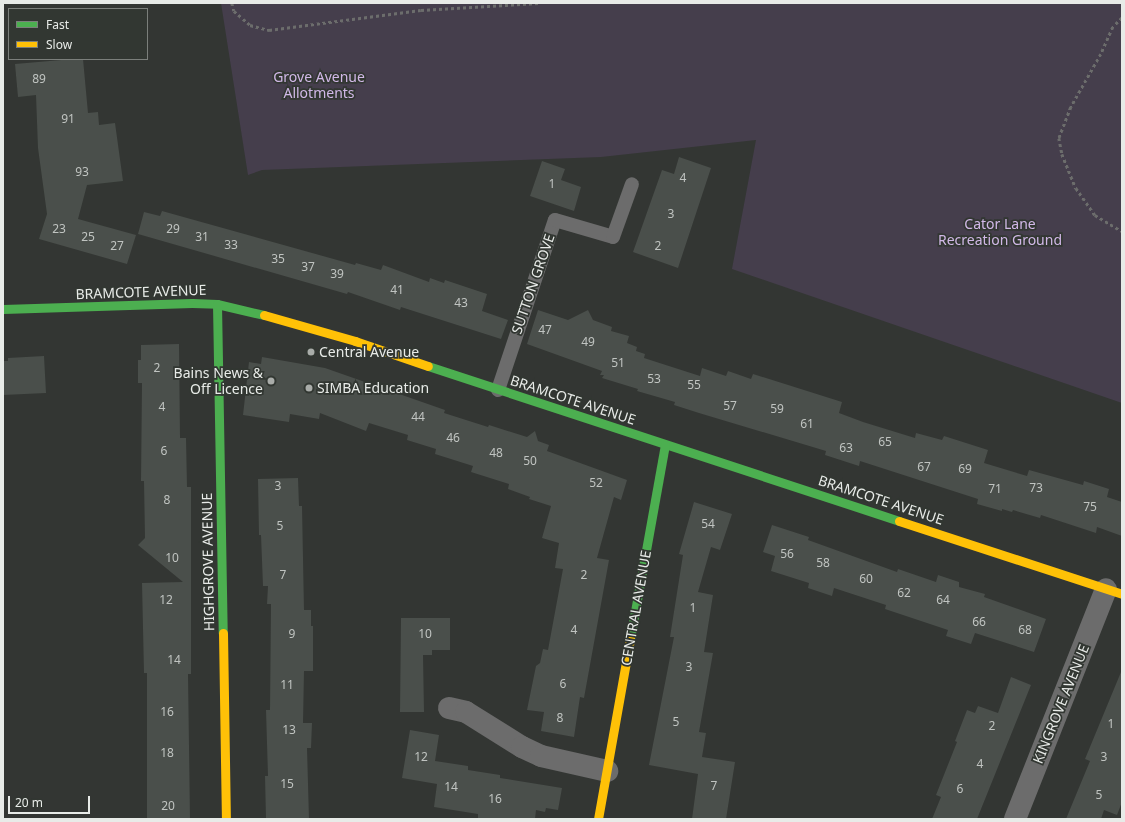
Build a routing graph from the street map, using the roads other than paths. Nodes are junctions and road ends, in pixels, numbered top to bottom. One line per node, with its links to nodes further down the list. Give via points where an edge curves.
1 (632, 184): 4 (lane, SUTTON GROVE, via 613,237 555,220)
2 (217, 304): 3 (street, BRAMCOTE AVENUE, via 174,303); 4 (street, BRAMCOTE AVENUE, via 275,317 355,341); 9 (street, HIGHGROVE AVENUE)
3 (3, 309)
4 (498, 390): 5 (street, BRAMCOTE AVENUE)
5 (665, 445): 6 (street, BRAMCOTE AVENUE); 8 (street, CENTRAL AVENUE)
6 (1114, 591): 11 (street, KINGROVE AVENUE)
7 (449, 708): 8 (street, via 466,712 541,756)
8 (607, 771): 10 (street, CENTRAL AVENUE)
9 (226, 819)
10 (600, 819)
11 (1016, 819)

